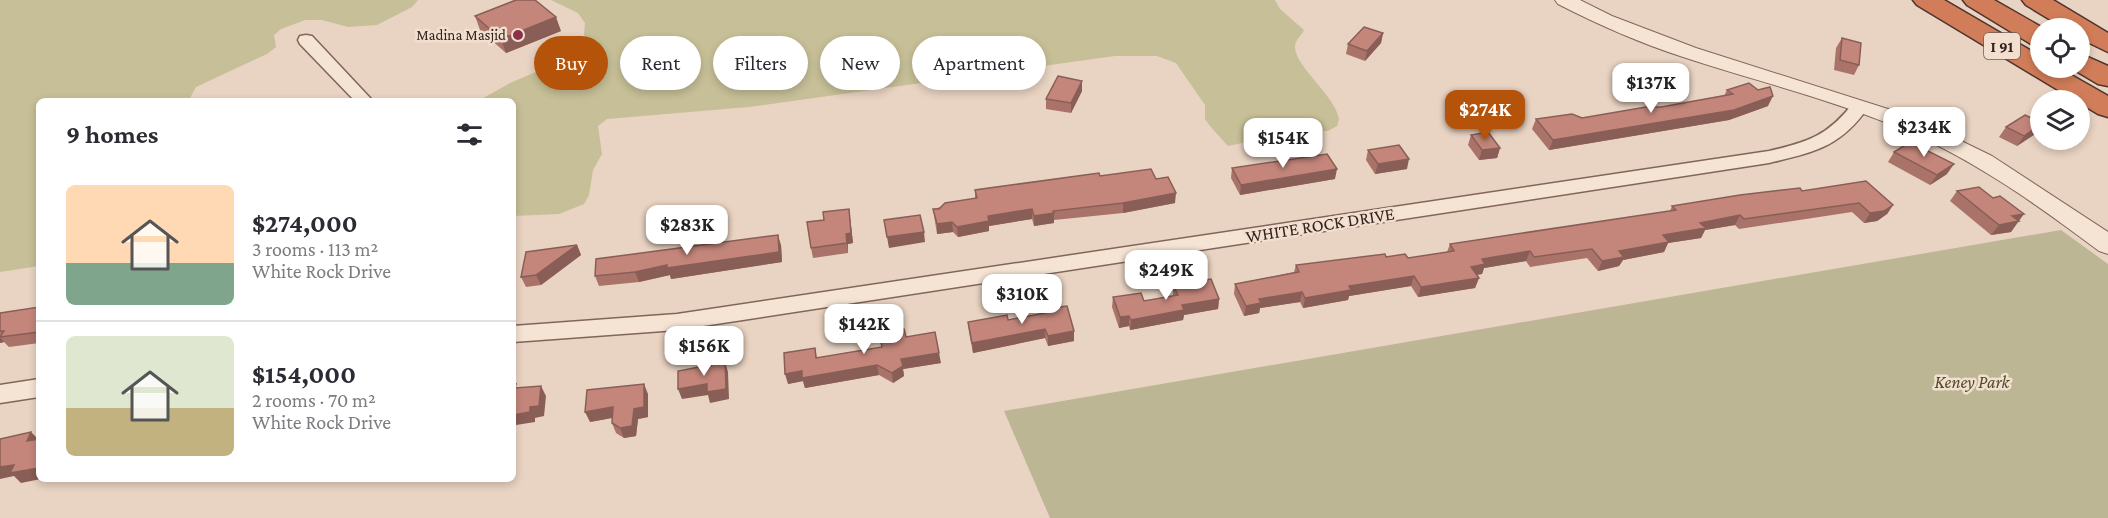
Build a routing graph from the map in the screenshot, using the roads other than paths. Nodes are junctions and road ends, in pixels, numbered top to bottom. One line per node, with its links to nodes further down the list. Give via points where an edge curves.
1 (1565, 0): 20 (street, via 1605,22 1665,46)
2 (1903, 0): 17 (highway, via 2009,61)
3 (1926, 0): 17 (highway, I 91)
4 (1954, 0): 12 (highway)
5 (1976, 0): 9 (highway)
6 (2004, 0): 8 (highway, I 91)
7 (2035, 0): 11 (highway)
8 (2036, 18)
9 (2030, 32)
10 (306, 40): 19 (street)
11 (2108, 44)
12 (2030, 45)
13 (2090, 50): 14 (highway)
14 (2108, 60)
15 (2090, 67): 16 (highway)
16 (2108, 78)
17 (2074, 79): 18 (highway); 21 (highway, I 91)
18 (2108, 90)
19 (361, 98)
20 (1860, 106): 22 (street, via 1971,153 2030,189); 23 (street, WHITE ROCK DRIVE, via 1846,126 1821,144 1769,157 677,322)
21 (2108, 108)
22 (2108, 245)
23 (516, 334)
24 (36, 388): 25 (street)
25 (0, 394)

